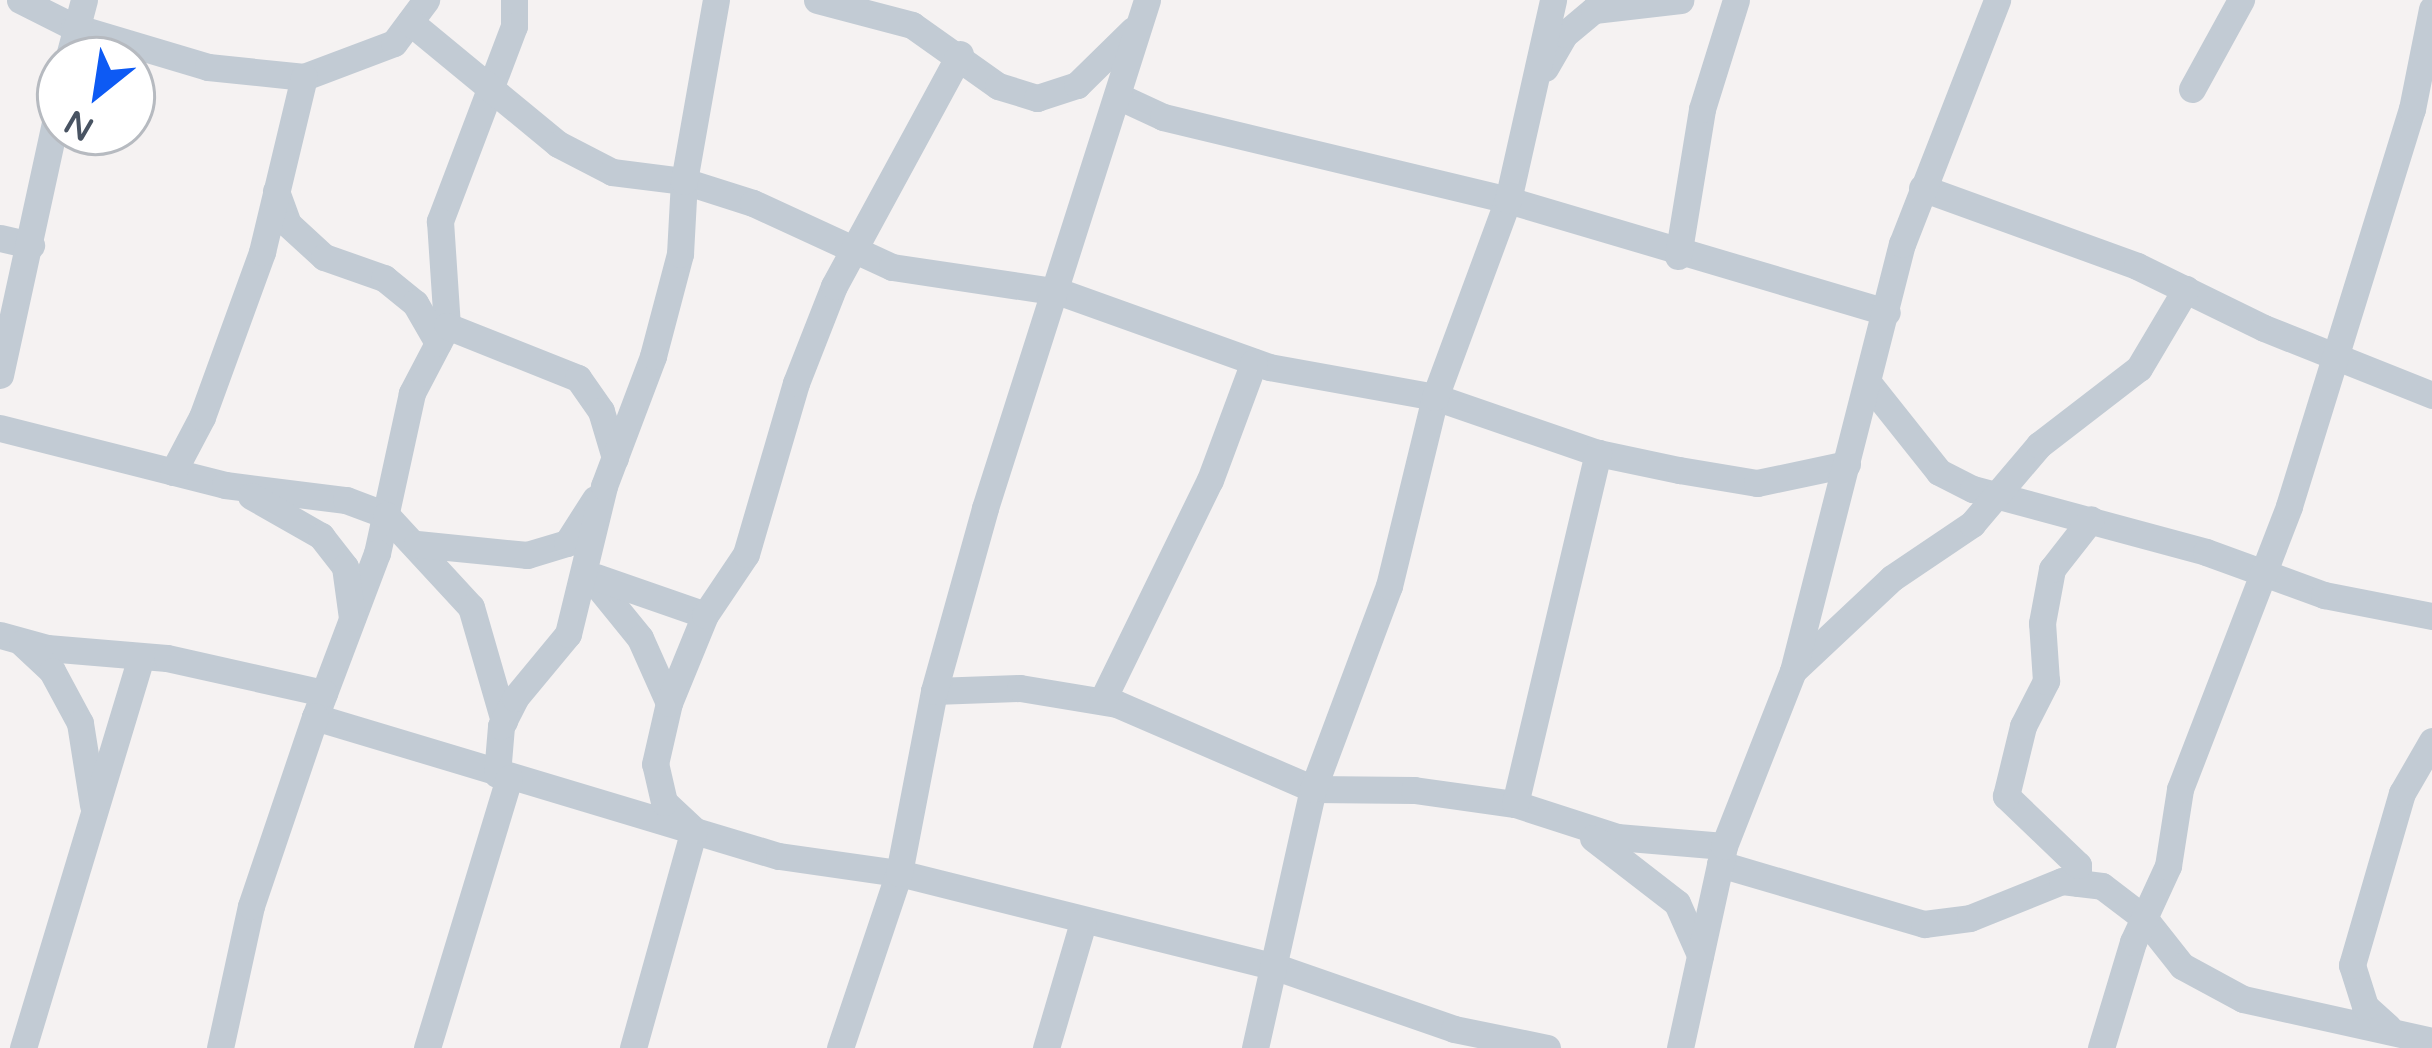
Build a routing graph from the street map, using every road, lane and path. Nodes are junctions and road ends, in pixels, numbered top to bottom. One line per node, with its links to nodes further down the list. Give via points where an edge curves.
1 (20, 0): 14 (street)
2 (514, 0): 18 (street, via 514,26)
3 (716, 0): 23 (street)
4 (817, 0): 13 (street)
5 (1147, 0): 15 (street)
6 (1553, 0): 21 (street)
7 (1680, 0): 21 (street, via 1594,10 1565,34)
8 (1736, 0): 30 (street, via 1702,109)
9 (1997, 0): 25 (street)
10 (2241, 0): 19 (street)
11 (2432, 9): 35 (street, via 2412,109)
12 (418, 11): 17 (street, via 394,43); 18 (street)
13 (916, 13): 16 (street)
14 (79, 14): 17 (street, via 208,67)
15 (1133, 30): 16 (street, via 1077,85 1037,98 998,86); 20 (street)
16 (960, 54): 29 (street)
17 (304, 76): 24 (street)
18 (490, 89): 23 (street, via 558,144 612,172); 34 (street, via 440,221)
19 (2192, 89)
20 (1120, 97): 26 (street, via 1163,117); 32 (street)
21 (1527, 97): 26 (street)
22 (49, 156): 28 (street)
23 (684, 181): 29 (street); 43 (street, via 680,254)
24 (274, 187): 34 (street, via 288,224 324,257 384,278); 45 (street, via 262,252 202,417)
25 (1922, 188): 31 (street); 33 (street)
26 (1508, 200): 30 (street); 40 (street)
27 (0, 238): 28 (street)
28 (31, 245): 37 (street)
29 (853, 248): 32 (street, via 939,277); 54 (street, via 796,383 746,554)
30 (1678, 256): 33 (street)
31 (2186, 289): 35 (street); 48 (street, via 2139,368 2038,445)
32 (1060, 292): 36 (street); 60 (street, via 985,508)
33 (1887, 312): 38 (street)
34 (443, 334): 43 (street, via 578,378 602,412); 49 (street, via 412,392)
35 (2337, 354): 39 (street); 52 (street)
36 (1254, 362): 40 (street); 61 (street, via 1210,480)
37 (0, 375)
38 (1869, 384): 44 (street); 48 (street, via 1940,472)
39 (2432, 395)
40 (1435, 397): 42 (street); 67 (street, via 1389,586)
41 (0, 428): 45 (street)
42 (1598, 453): 44 (street, via 1757,484); 68 (street)
43 (615, 458): 47 (street)
44 (1847, 464): 59 (street, via 1808,588)
45 (173, 472): 46 (street)
46 (226, 485): 49 (street, via 346,500); 56 (street, via 321,536 345,567)
47 (604, 486): 51 (street, via 567,543 527,555); 53 (street)
48 (1998, 496): 50 (street); 59 (street, via 1940,551 1892,578)
49 (386, 514): 51 (street); 56 (street)
50 (2091, 519): 52 (street); 74 (street, via 2053,569 2042,622 2046,681 2023,726 2006,796 2078,865)
51 (417, 544): 64 (street, via 470,607)
52 (2266, 571): 55 (street, via 2324,595); 75 (street, via 2180,789 2168,866)
53 (588, 574): 54 (street); 62 (street, via 640,638); 64 (street, via 568,634)
54 (705, 615): 62 (street)
55 (2432, 616)
56 (352, 623): 63 (street)
57 (9, 638): 58 (street); 70 (street, via 52,670 80,724)
58 (140, 657): 63 (street); 70 (street)
59 (1793, 671): 72 (street)
60 (934, 691): 61 (street, via 1020,688); 73 (street)
61 (1102, 701): 67 (street)
62 (669, 703): 71 (street, via 655,764 664,802)
63 (320, 705): 66 (street); 83 (street, via 250,906)
64 (504, 721): 66 (street)
65 (2432, 741): 80 (street, via 2402,794 2352,964 2365,1006)
66 (503, 776): 71 (street); 84 (street)
67 (1313, 789): 68 (street, via 1414,790); 78 (street)
68 (1515, 804): 69 (street)
69 (1563, 820): 72 (street); 77 (street, via 1677,903)
70 (94, 821): 82 (street)
71 (694, 830): 73 (street, via 779,856); 85 (street)
72 (1722, 855): 74 (street, via 1924,924); 77 (street)
73 (899, 874): 76 (street); 86 (street)
74 (2078, 883): 75 (street, via 2102,886)
75 (2144, 918): 80 (street, via 2182,966 2243,999); 91 (street)
76 (1083, 922): 78 (street); 87 (street)
77 (1700, 955): 90 (street)
78 (1279, 968): 79 (street); 88 (street)
79 (1452, 1038): 89 (street)
80 (2402, 1040): 81 (street)
81 (2432, 1041)
82 (23, 1048)
83 (220, 1048)
84 (427, 1048)
85 (633, 1048)
86 (840, 1048)
87 (1046, 1048)
88 (1256, 1048)
89 (1547, 1048)
90 (1681, 1048)
91 (2101, 1048)

